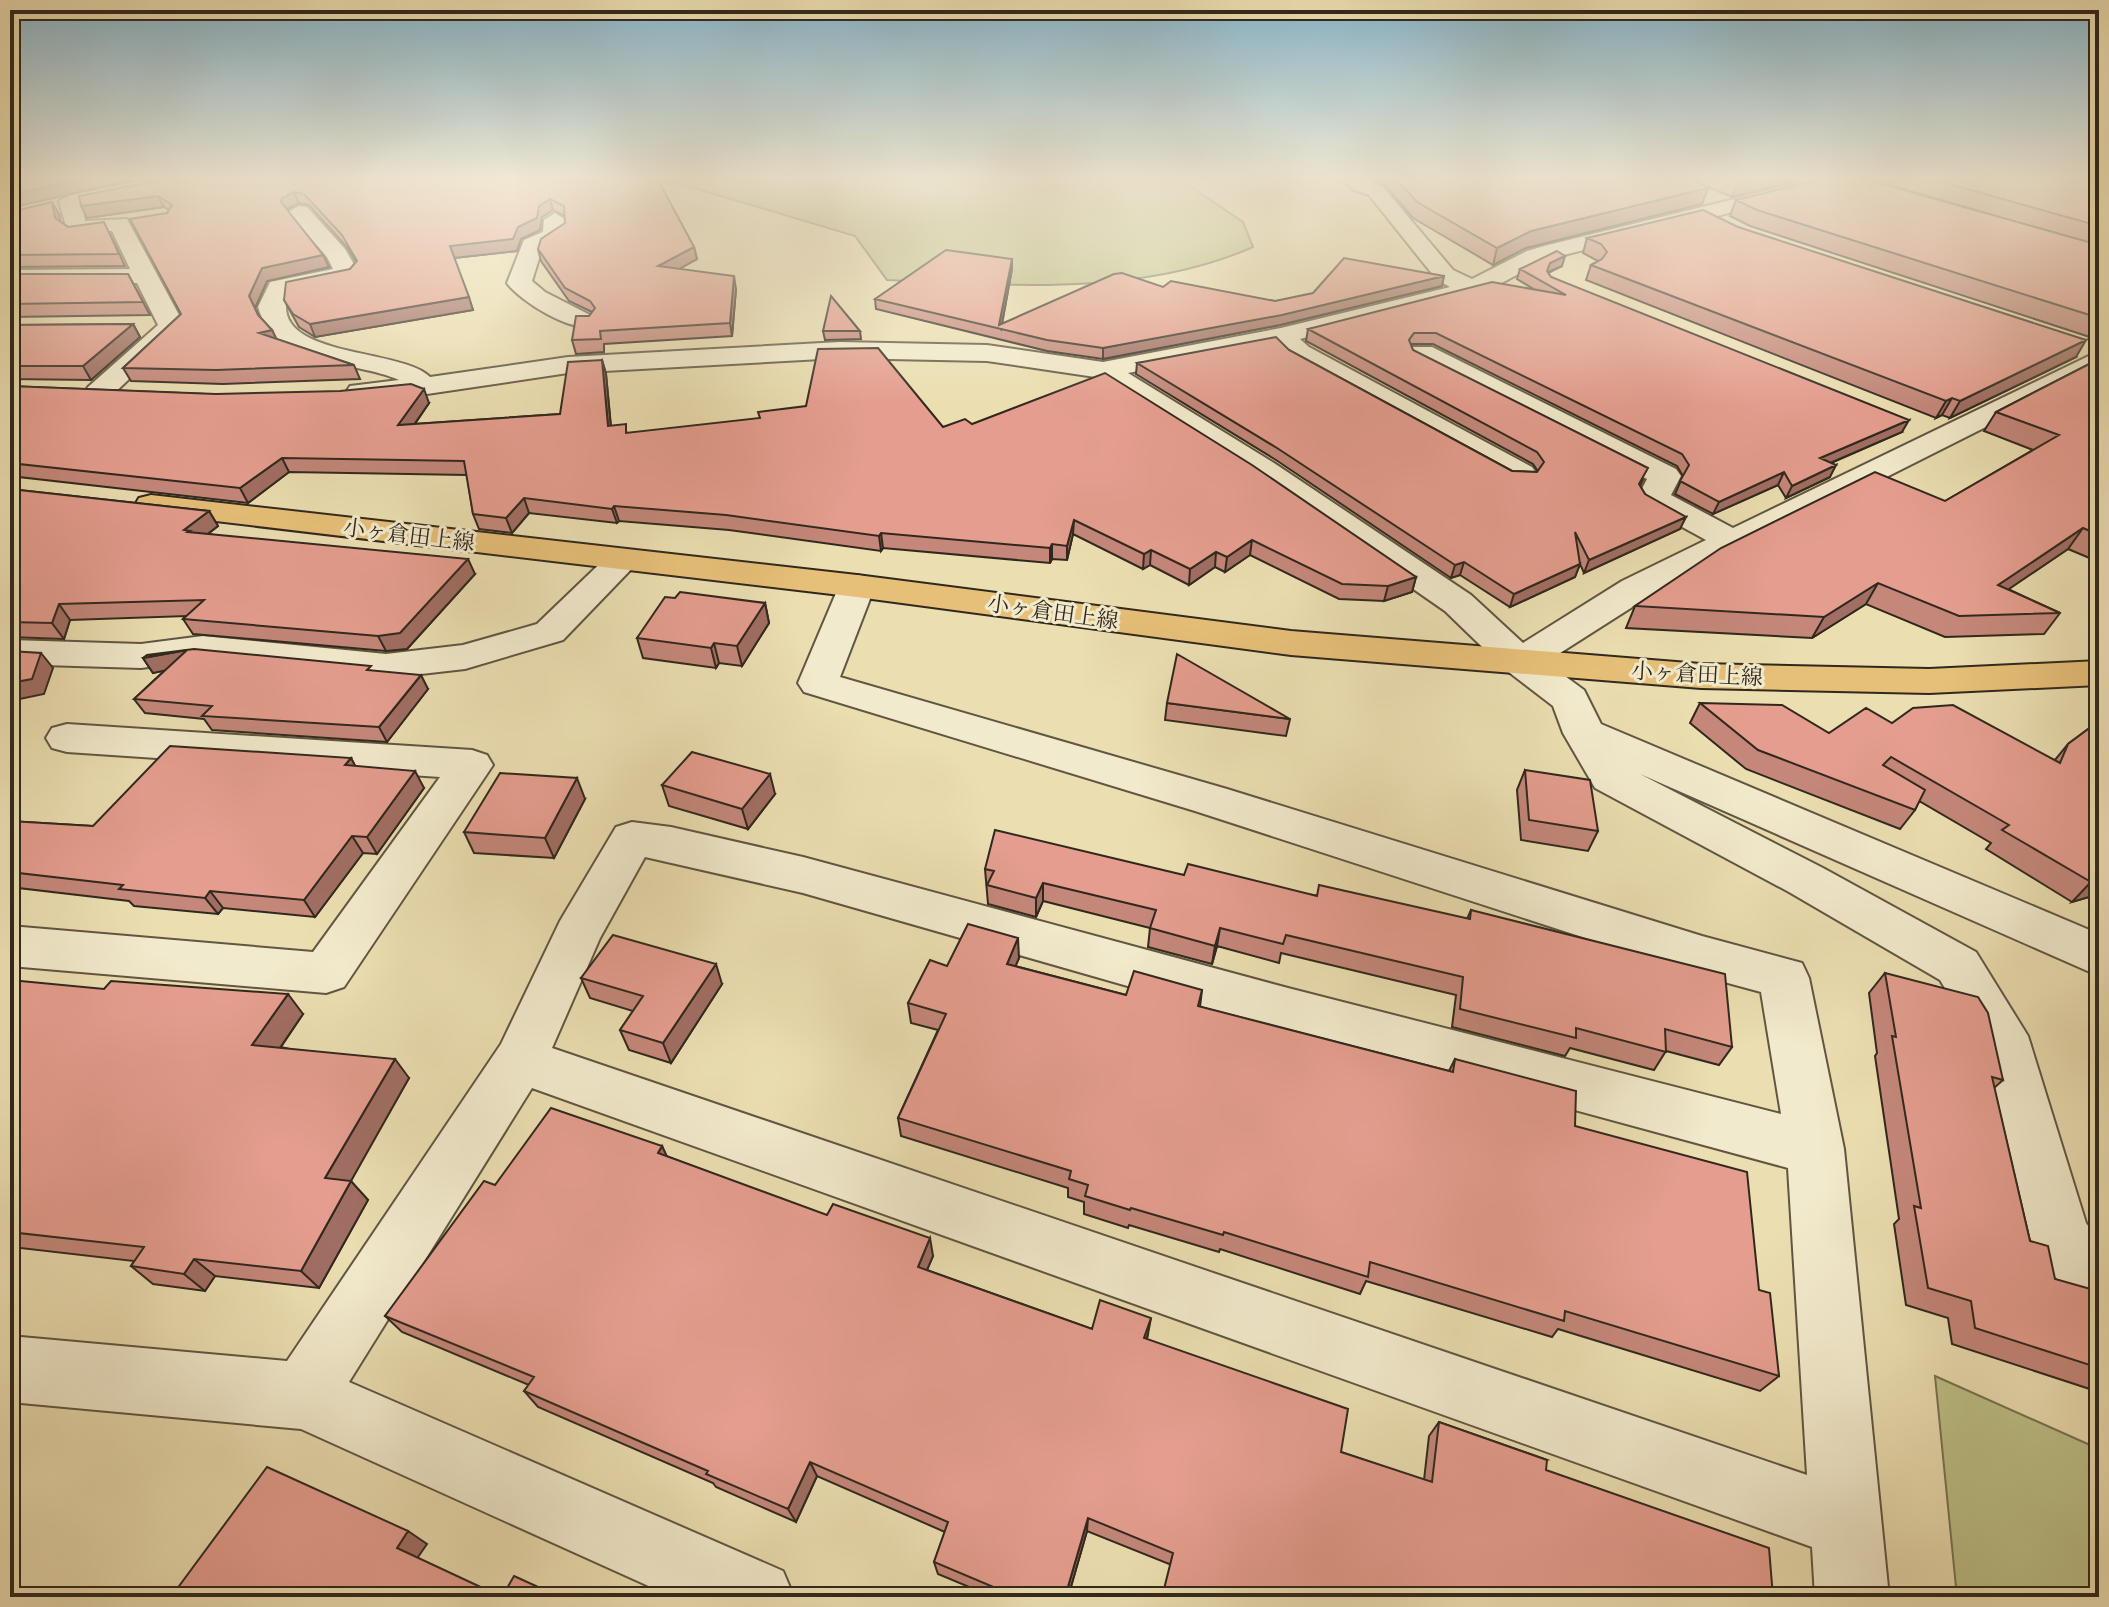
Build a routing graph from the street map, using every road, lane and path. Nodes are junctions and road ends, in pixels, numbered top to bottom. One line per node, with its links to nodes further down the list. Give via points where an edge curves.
1 (134, 255): 10 (street)
2 (338, 255): 22 (street, via 347,273 279,287 270,300 270,317 279,331 298,344 406,372)
3 (529, 255): 20 (street, via 519,283 536,297 586,312)
4 (1429, 255): 12 (street, via 1445,275)
5 (1538, 255): 12 (street)
6 (1561, 255): 9 (street, via 1587,267)
7 (1627, 255): 8 (street)
8 (1618, 258)
9 (1577, 271)
10 (145, 276): 11 (street); 13 (street)
11 (10, 277)
12 (1472, 289): 15 (street)
13 (172, 326): 14 (street); 24 (street)
14 (128, 327)
15 (1281, 336): 21 (street); 27 (street, via 1299,353)
16 (2069, 342): 17 (street)
17 (2099, 352)
18 (1422, 353): 29 (street, via 1665,476 1653,498)
19 (2099, 359): 29 (street, via 1932,431)
20 (568, 365): 21 (street, via 878,349 987,353); 22 (street)
21 (1103, 370): 33 (street, via 1263,470 1458,603)
22 (427, 386): 25 (street)
23 (69, 391): 24 (street)
24 (98, 393): 26 (street)
25 (331, 393)
26 (129, 394)
27 (1521, 474)
28 (120, 502): 30 (main road, 小ヶ倉田上線)
29 (1734, 542): 33 (street, via 1635,589)
30 (624, 559): 31 (main road, 小ヶ倉田上線); 32 (street, via 550,632 465,657 386,666 203,648 141,656)
31 (857, 586): 33 (main road, 小ヶ倉田上線, via 1291,643); 40 (street, via 818,683 1784,978)
32 (10, 652)
33 (1520, 662): 34 (main road, 小ヶ倉田上線, via 1701,676 1914,681); 35 (street, via 1570,699)
34 (2099, 673)
35 (1584, 733): 38 (street); 41 (street, via 1610,777 1958,966 2002,1036 2060,1238)
36 (67, 738): 37 (street, via 472,765 326,973)
37 (10, 946)
38 (2097, 966)
39 (520, 1060): 40 (street, via 577,935 632,839 803,875); 43 (street); 44 (street)
40 (1815, 1149): 44 (street)
41 (2099, 1292)
42 (10, 1369): 43 (street)
43 (303, 1396): 45 (street)
44 (1844, 1523): 46 (street)
45 (757, 1597)
46 (1852, 1597)

